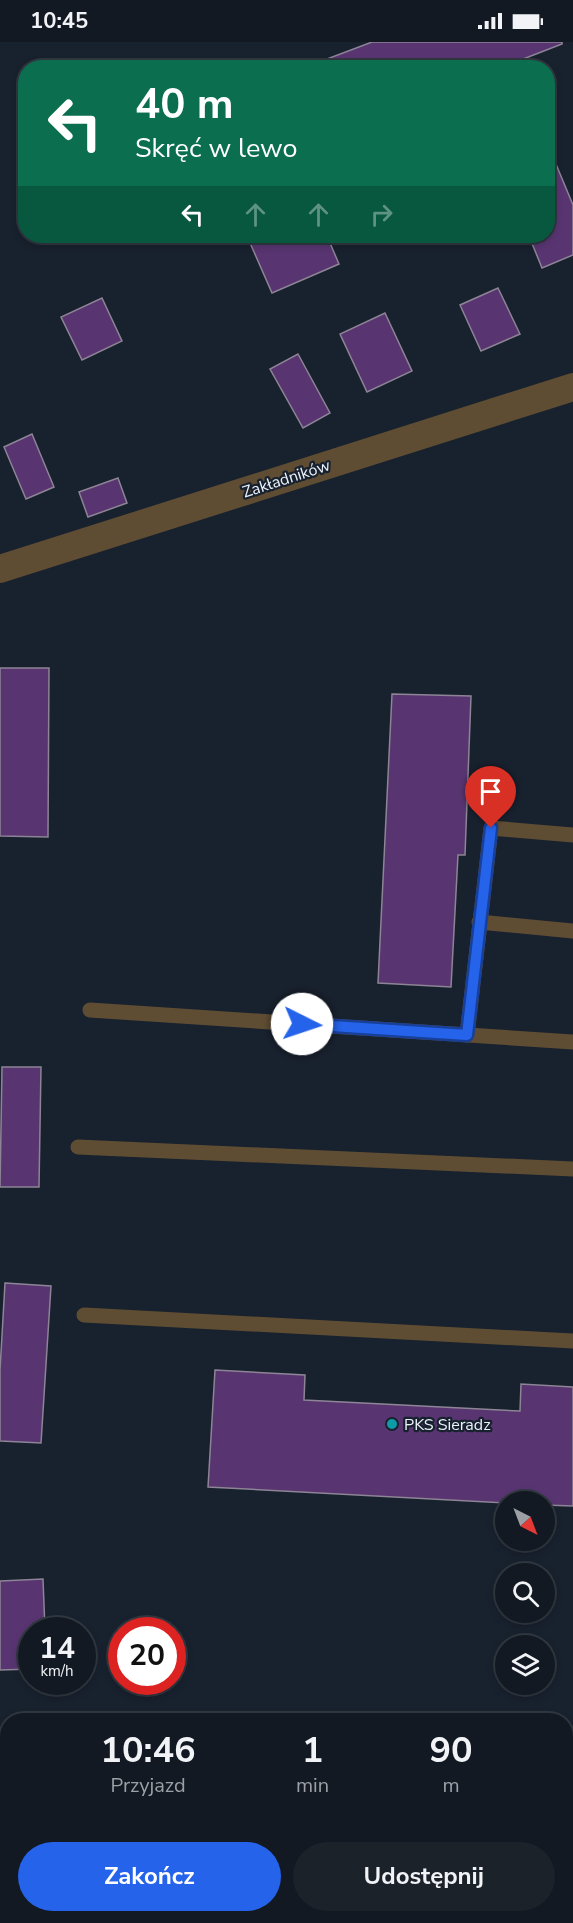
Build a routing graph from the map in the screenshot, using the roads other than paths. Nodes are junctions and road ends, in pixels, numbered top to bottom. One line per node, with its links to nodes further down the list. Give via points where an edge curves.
1 (573, 387): 2 (street, Zakładników)
2 (0, 568)
3 (573, 835): 4 (lane, via 491,828)
4 (479, 922): 5 (lane); 7 (lane)
5 (573, 931)
6 (90, 1010): 7 (lane)
7 (467, 1035): 8 (lane)
8 (573, 1042)
9 (78, 1147): 10 (lane)
10 (573, 1169)
11 (84, 1315): 12 (lane)
12 (573, 1341)

